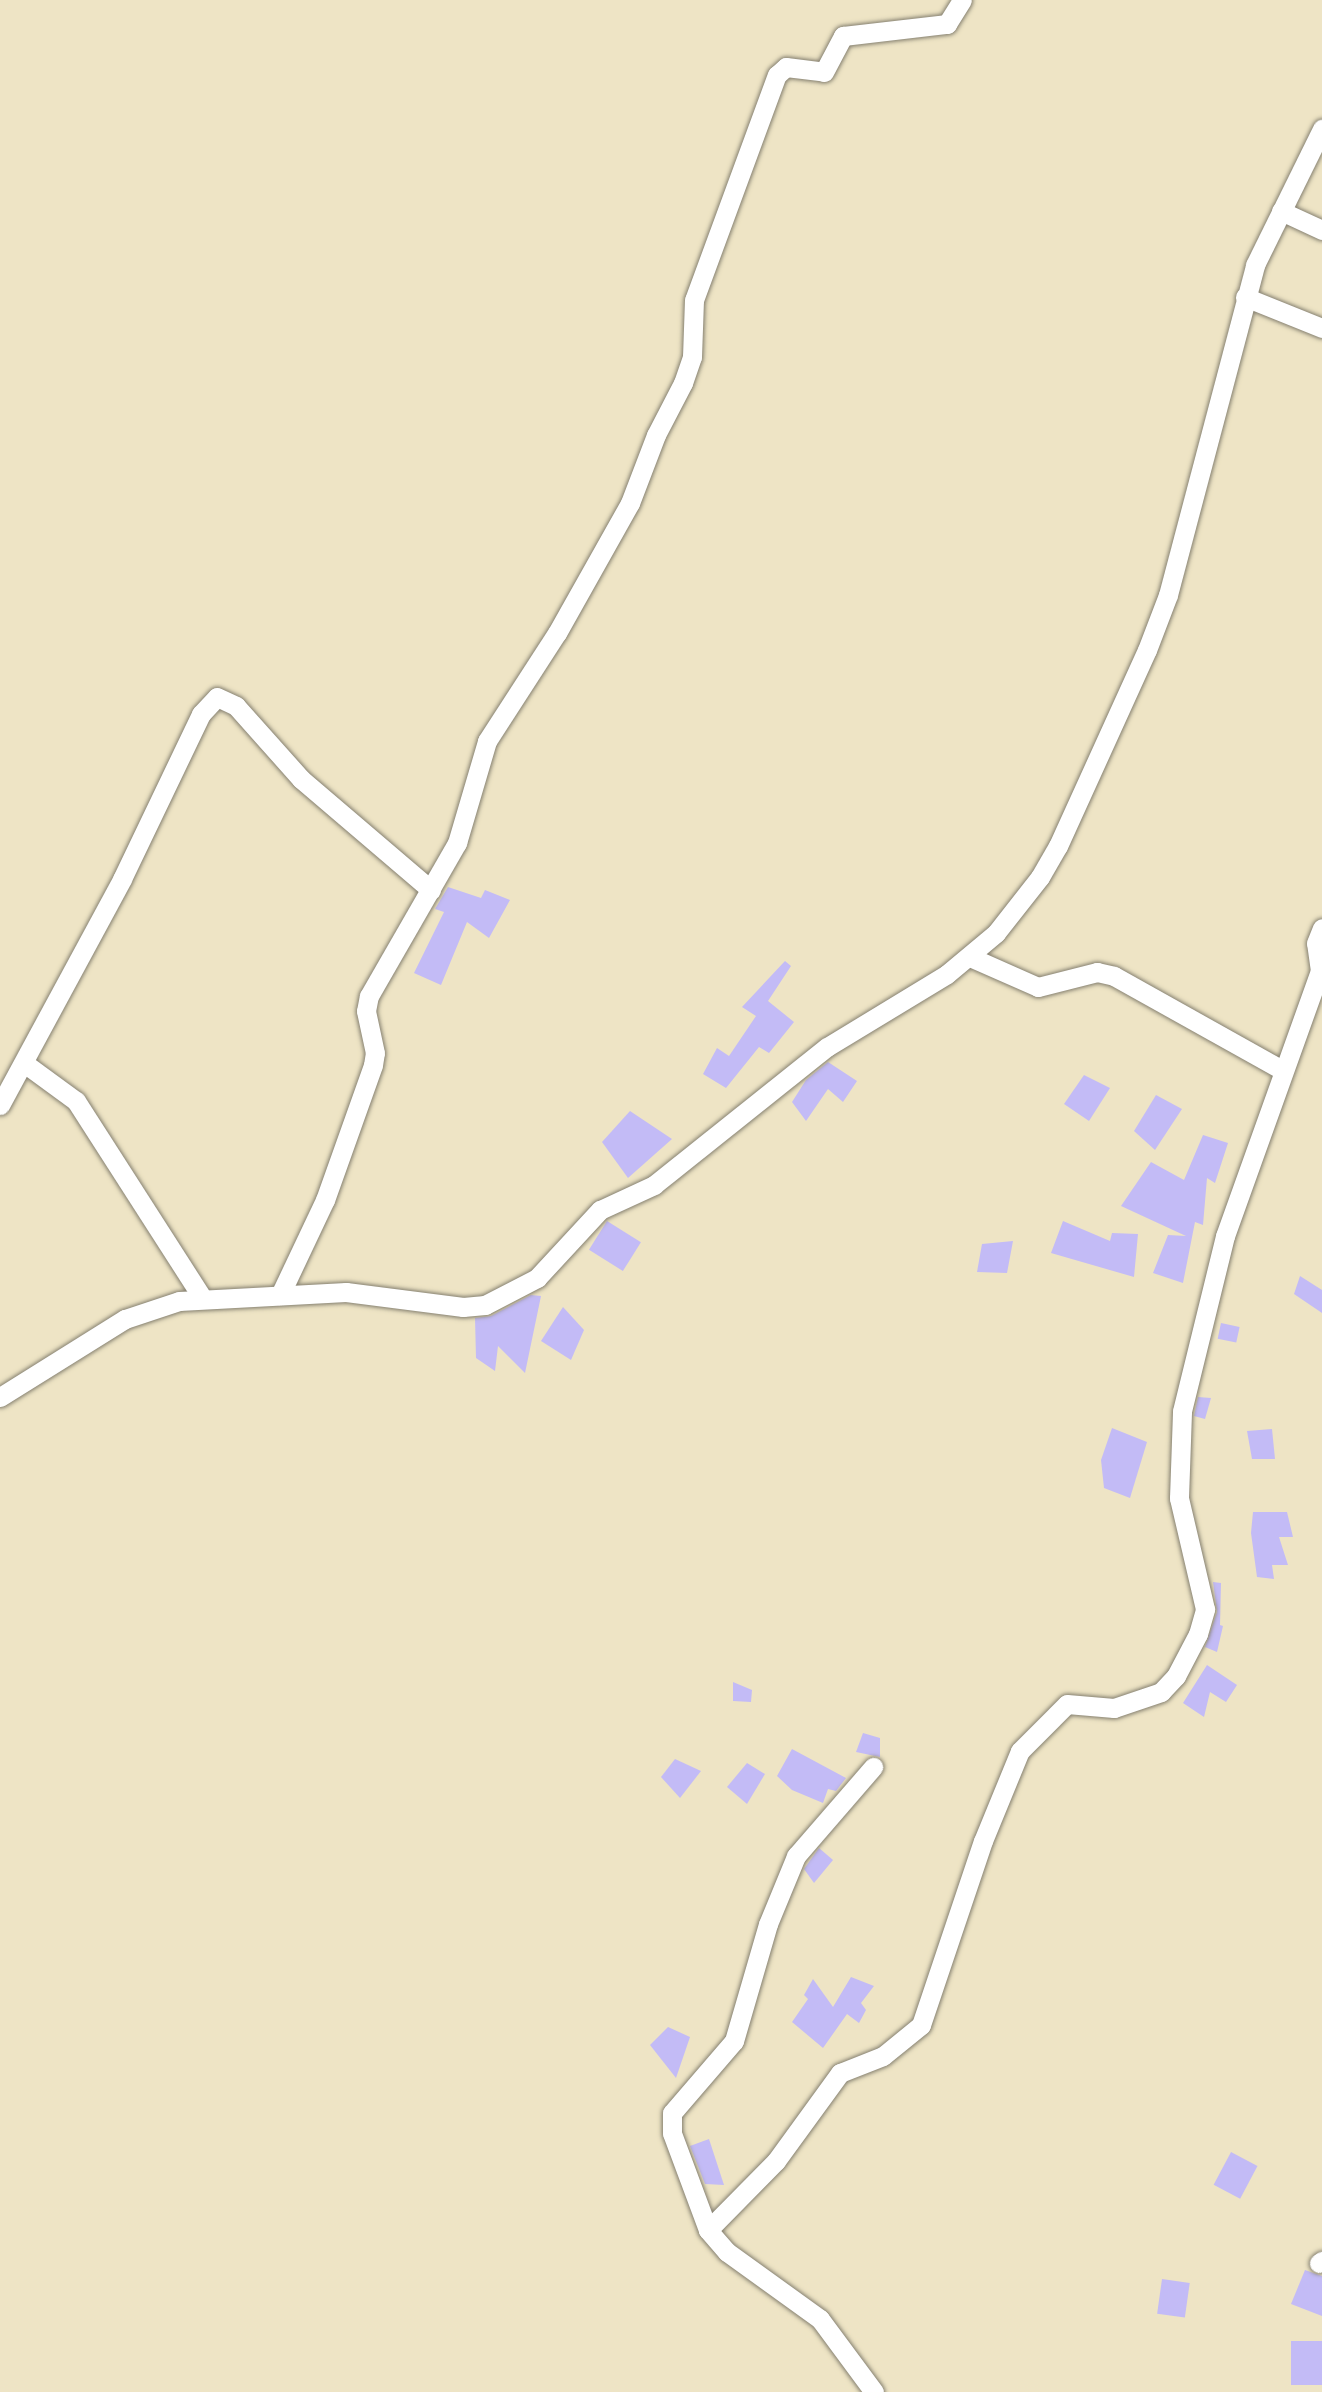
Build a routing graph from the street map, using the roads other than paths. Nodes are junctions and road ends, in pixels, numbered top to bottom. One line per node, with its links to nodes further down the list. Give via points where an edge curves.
1 (962, 0): 7 (street, via 947,24 843,36 824,72 786,67 777,75 694,300 692,357 684,383 650,447 630,503 571,610 487,741 461,834)
2 (1322, 129): 3 (street)
3 (1281, 211): 4 (street); 5 (street)
4 (1322, 230)
5 (1245, 297): 6 (street); 9 (street, via 1168,595 1147,650 1040,877)
6 (1322, 328)
7 (431, 890): 10 (street, via 301,779 236,706 217,697 201,714 122,879); 13 (street, via 369,996 366,1011 375,1053 373,1065 325,1200)
8 (1322, 928): 11 (street, via 1316,943 1320,971)
9 (970, 957): 11 (street, via 1038,988 1097,972 1114,976); 13 (street, via 842,1035 654,1185 600,1210 525,1286 475,1307 361,1293)
10 (24, 1063): 12 (street); 14 (street, via 76,1101)
11 (1282, 1070): 17 (street, via 1225,1236 1182,1411 1179,1498 1203,1592 1205,1609 1198,1634 1176,1676 1161,1692 1114,1708 1067,1704 1020,1751 983,1841 920,2025 883,2056 841,2073 776,2161)
12 (0, 1105)
13 (280, 1295): 14 (street)
14 (202, 1297): 15 (street, via 151,1307 125,1319)
15 (0, 1397)
16 (873, 1768): 17 (street, via 796,1856 768,1924 734,2041 672,2113 672,2133)
17 (708, 2230): 18 (street, via 727,2252 820,2319)
18 (874, 2392)

